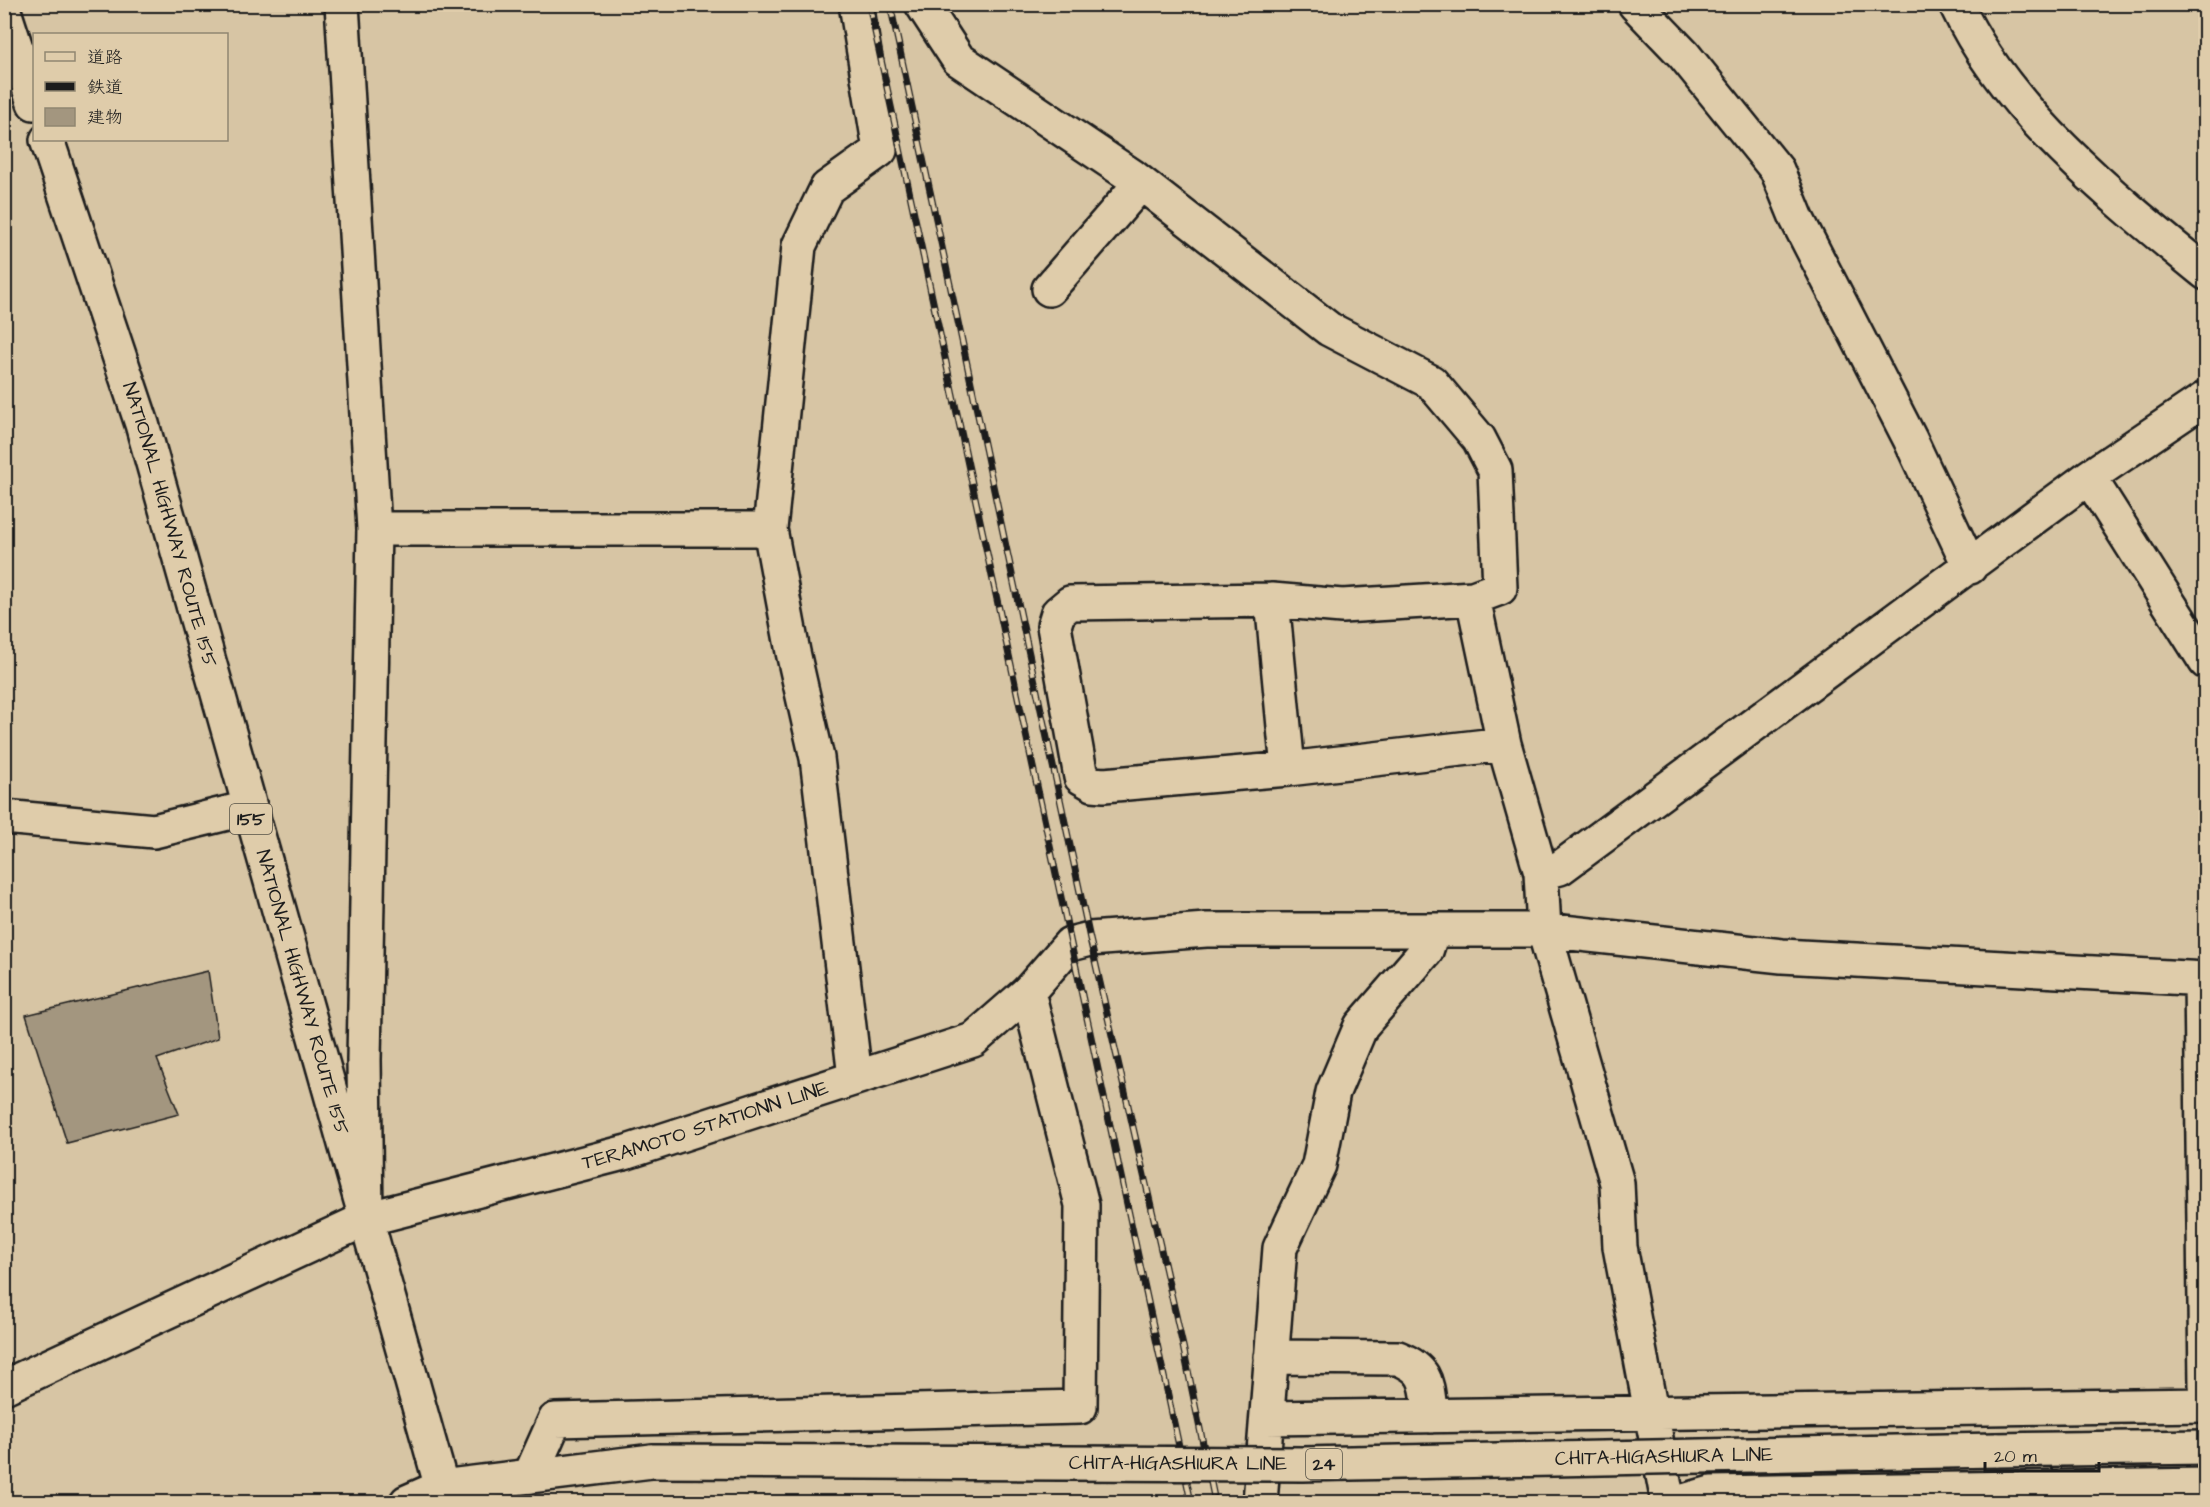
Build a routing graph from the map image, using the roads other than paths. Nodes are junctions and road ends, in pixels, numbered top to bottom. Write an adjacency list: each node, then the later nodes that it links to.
1 (342, 4): 14 (main road)
2 (856, 4): 15 (main road)
3 (922, 4): 9 (main road)
4 (1635, 4): 16 (main road)
5 (1956, 4): 10 (main road)
6 (4, 10): 7 (main road)
7 (33, 100)
8 (47, 141): 22 (main road, NATIONAL HIGHWAY ROUTE 155 / 155)
9 (1141, 183): 11 (main road); 17 (main road)
10 (2205, 273)
11 (1049, 289)
12 (2205, 398): 13 (main road)
13 (2089, 477): 16 (main road); 19 (main road)
14 (374, 529): 15 (main road); 30 (main road)
15 (770, 529): 29 (main road)
16 (1970, 567): 24 (main road)
17 (1473, 598): 18 (main road); 20 (main road)
18 (1272, 600): 21 (main road); 21 (main road)
19 (2205, 662)
20 (1504, 744): 21 (main road); 24 (main road)
21 (1288, 769)
22 (248, 808): 23 (main road); 30 (main road, NATIONAL HIGHWAY ROUTE 155 / 155)
23 (4, 817)
24 (1541, 873): 26 (main road)
25 (1433, 930): 26 (main road, TERAMOTO STATIONN LINE); 28 (main road, TERAMOTO STATIONN LINE); 31 (main road)
26 (1544, 930): 27 (main road, TERAMOTO STATIONN LINE); 35 (main road)
27 (2203, 979): 32 (main road)
28 (1028, 992): 29 (main road, TERAMOTO STATIONN LINE); 39 (main road)
29 (855, 1077): 30 (main road, TERAMOTO STATIONN LINE)
30 (366, 1219): 33 (main road, TERAMOTO STATIONN LINE); 41 (main road, NATIONAL HIGHWAY ROUTE 155 / 155)
31 (1271, 1357): 36 (main road); 37 (main road)
32 (2205, 1385)
33 (4, 1387)
34 (2205, 1405): 35 (main road)
35 (1651, 1412): 36 (main road); 44 (main road)
36 (1431, 1416): 37 (main road)
37 (1267, 1418): 43 (main road)
38 (2205, 1448): 39 (main road, CHITA-HIGASHIURA LINE / 24, bridge)
39 (530, 1476): 41 (main road, CHITA-HIGASHIURA LINE / 24)
40 (2205, 1485): 45 (main road)
41 (444, 1495): 42 (main road, CHITA-HIGASHIURA LINE)
42 (408, 1503)
43 (1260, 1503)
44 (1668, 1503)
45 (1680, 1503)

